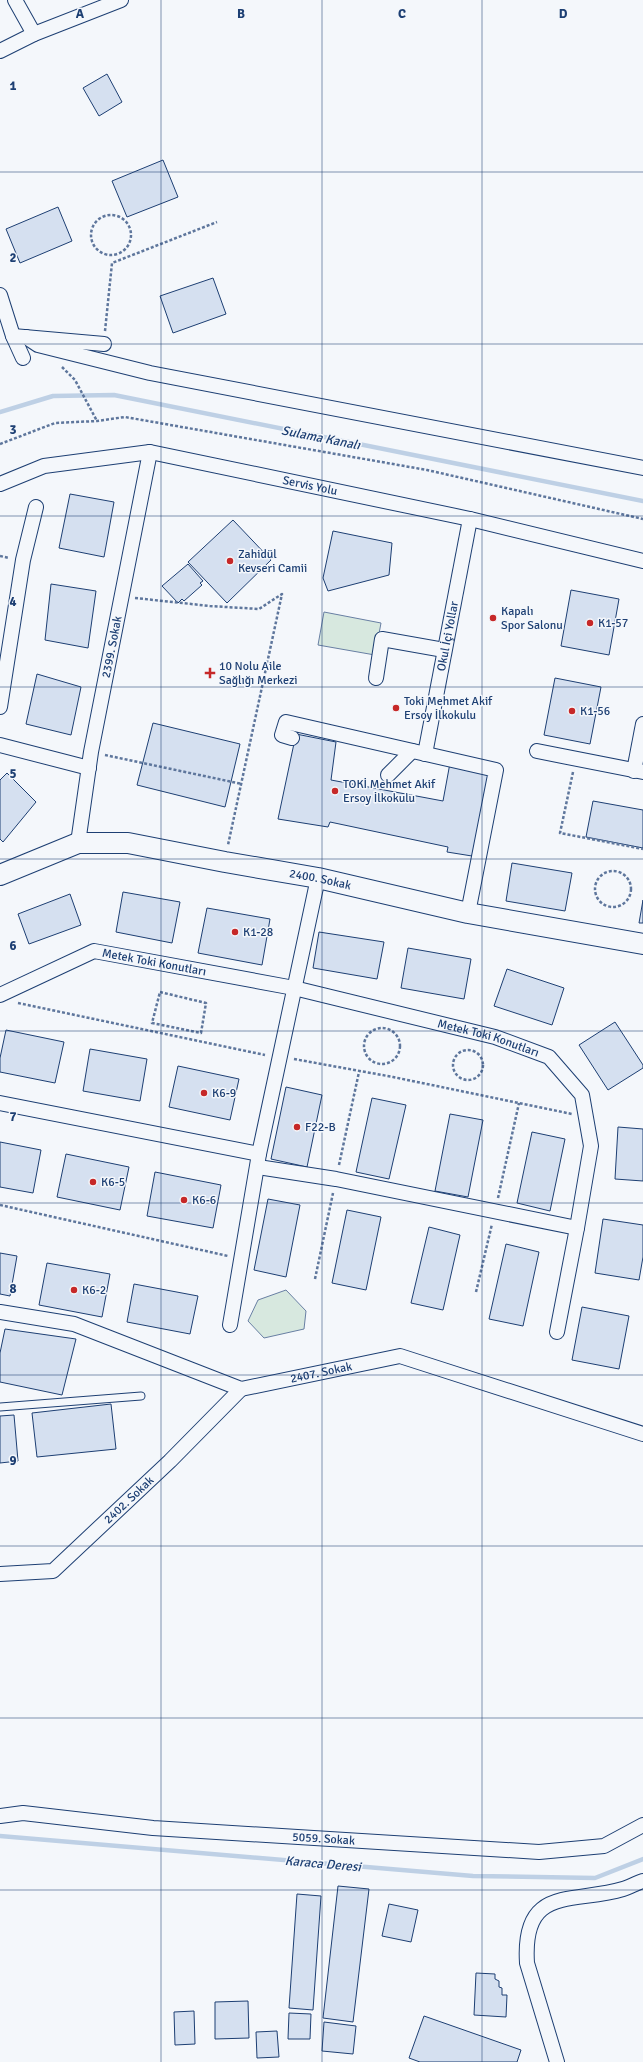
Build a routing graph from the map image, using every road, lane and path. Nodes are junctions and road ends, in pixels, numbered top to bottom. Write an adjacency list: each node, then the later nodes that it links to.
1 (15, 0): 3 (street)
2 (121, 0): 3 (street)
3 (34, 34): 4 (street)
4 (0, 51)
5 (217, 222): 9 (path)
6 (91, 238): 6 (path)
7 (0, 295): 8 (street)
8 (20, 337): 9 (street); 10 (street); 15 (street)
9 (104, 344)
10 (23, 358)
11 (76, 380): 12 (path)
12 (97, 421): 13 (path); 18 (path)
13 (0, 444)
14 (150, 452): 16 (street, Servis Yolu); 19 (street, Servis Yolu); 21 (street, 2399. Sokak)
15 (643, 468)
16 (0, 484)
17 (36, 507): 24 (street)
18 (643, 518)
19 (470, 519): 20 (street, Servis Yolu); 22 (street, Okul İçi Yollar)
20 (643, 561)
21 (120, 596): 29 (street, 2399. Sokak); 35 (path)
22 (444, 650): 23 (street); 30 (street, Okul İçi Yollar)
23 (376, 678)
24 (0, 707)
25 (643, 724): 33 (street)
26 (292, 738): 30 (street)
27 (0, 745): 32 (street)
28 (537, 751): 31 (street)
29 (91, 752): 32 (street, 2399. Sokak); 35 (path)
30 (418, 752): 34 (street); 42 (street)
31 (575, 759): 33 (street); 37 (path)
32 (89, 768): 36 (street, 2399. Sokak)
33 (639, 771)
34 (388, 775)
35 (242, 784): 38 (path)
36 (78, 843): 38 (main road, 2400. Sokak); 39 (main road, 2400. Sokak)
37 (643, 849)
38 (225, 862): 41 (main road, 2400. Sokak)
39 (0, 875)
40 (600, 876): 40 (path)
41 (318, 878): 42 (main road, 2400. Sokak); 44 (street)
42 (468, 913): 43 (main road, 2400. Sokak)
43 (643, 944)
44 (294, 988): 45 (street, Metek Toki Konutları); 50 (street); 52 (street, Metek Toki Konutları)
45 (0, 995)
46 (184, 1030): 46 (path)
47 (369, 1033): 47 (path)
48 (455, 1056): 48 (path)
49 (0, 1103): 50 (street)
50 (258, 1160): 52 (street); 55 (street)
51 (0, 1205): 53 (path)
52 (578, 1228): 56 (street, Metek Toki Konutları)
53 (232, 1257)
54 (0, 1312): 57 (street)
55 (230, 1325)
56 (557, 1332)
57 (241, 1389): 60 (street, 2407. Sokak); 61 (street, 2402. Sokak)
58 (141, 1396): 59 (lane)
59 (0, 1407)
60 (643, 1434)
61 (0, 1574)
62 (0, 1816): 63 (street, 5059. Sokak)
63 (643, 1825)
64 (643, 1881): 65 (street)
65 (557, 2062)

